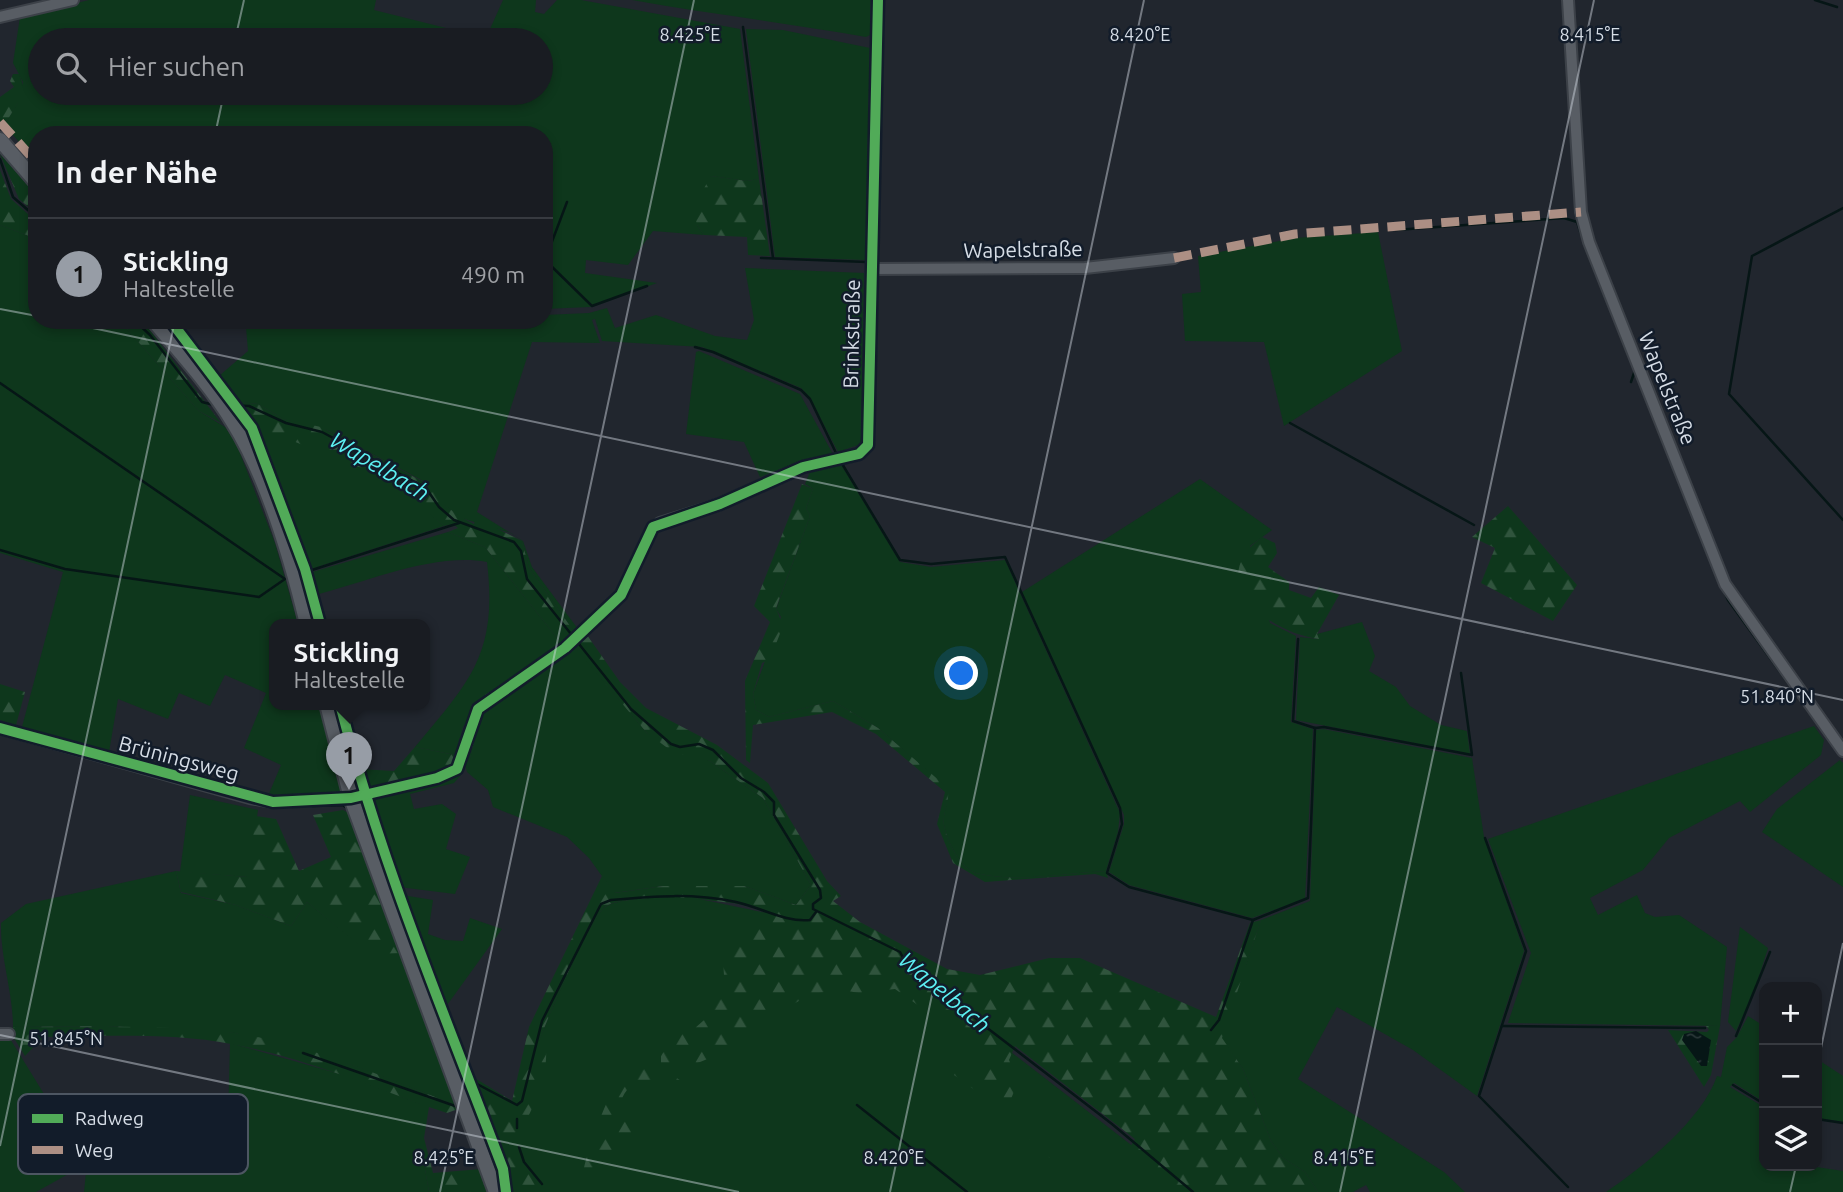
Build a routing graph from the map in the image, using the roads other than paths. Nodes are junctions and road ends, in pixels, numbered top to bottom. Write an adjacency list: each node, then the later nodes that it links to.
1 (73, 0): 4 (street)
2 (878, 0): 8 (street, Brinkstraße)
3 (1568, 0): 14 (street, Wapelstraße)
4 (0, 17)
5 (0, 140): 6 (main road)
6 (28, 173)
7 (1174, 258): 8 (street, Wapelstraße)
8 (872, 269): 10 (street, Brinkstraße)
9 (160, 329): 11 (main road)
10 (660, 523)
11 (306, 619)
12 (329, 710): 15 (main road)
13 (0, 728): 15 (street, Brüningsweg)
14 (1843, 751)
15 (351, 798): 16 (main road)
16 (496, 1192)

